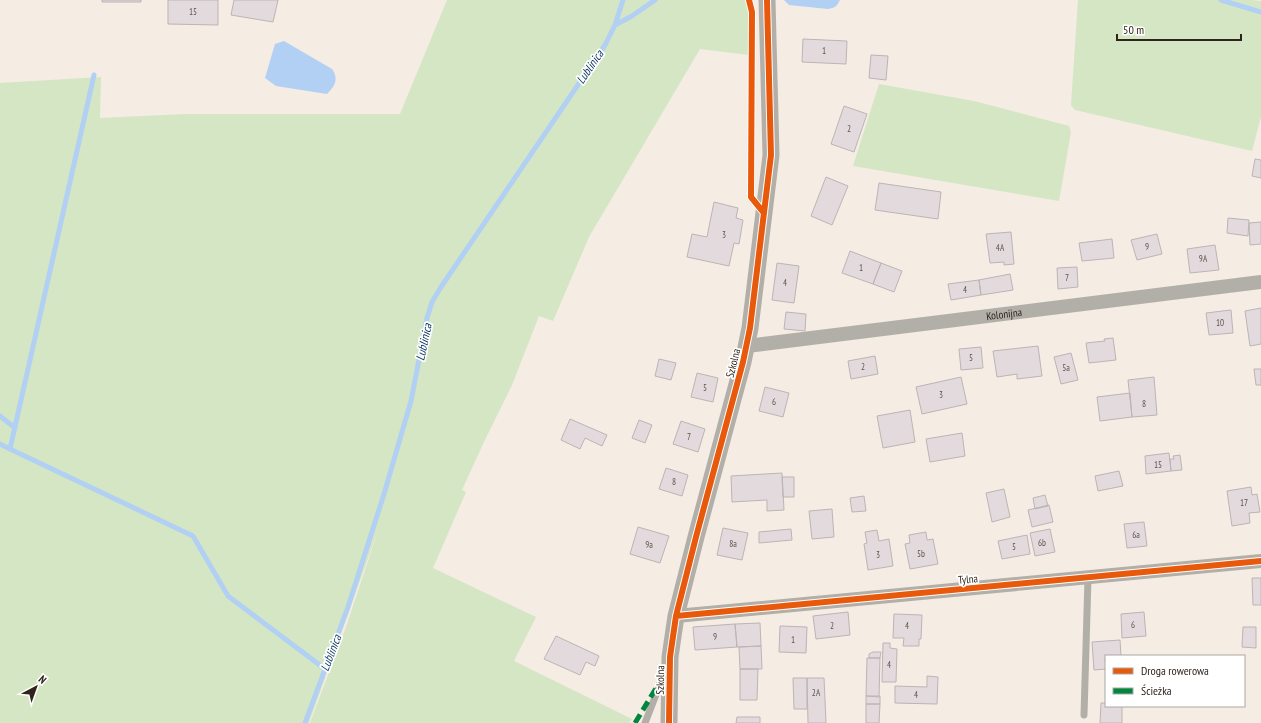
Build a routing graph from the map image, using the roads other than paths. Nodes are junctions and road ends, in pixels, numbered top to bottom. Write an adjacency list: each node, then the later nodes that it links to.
1 (767, 0): 3 (street, Szkolna)
2 (1261, 282): 3 (street, Kolonijna)
3 (747, 346): 6 (street, Szkolna)
4 (1261, 561): 5 (street, Tylna)
5 (1088, 578): 6 (street, Tylna); 8 (lane)
6 (676, 616): 7 (street, Szkolna)
7 (670, 657): 9 (lane); 10 (street, Szkolna)
8 (1084, 715)
9 (645, 723)
10 (669, 723)

